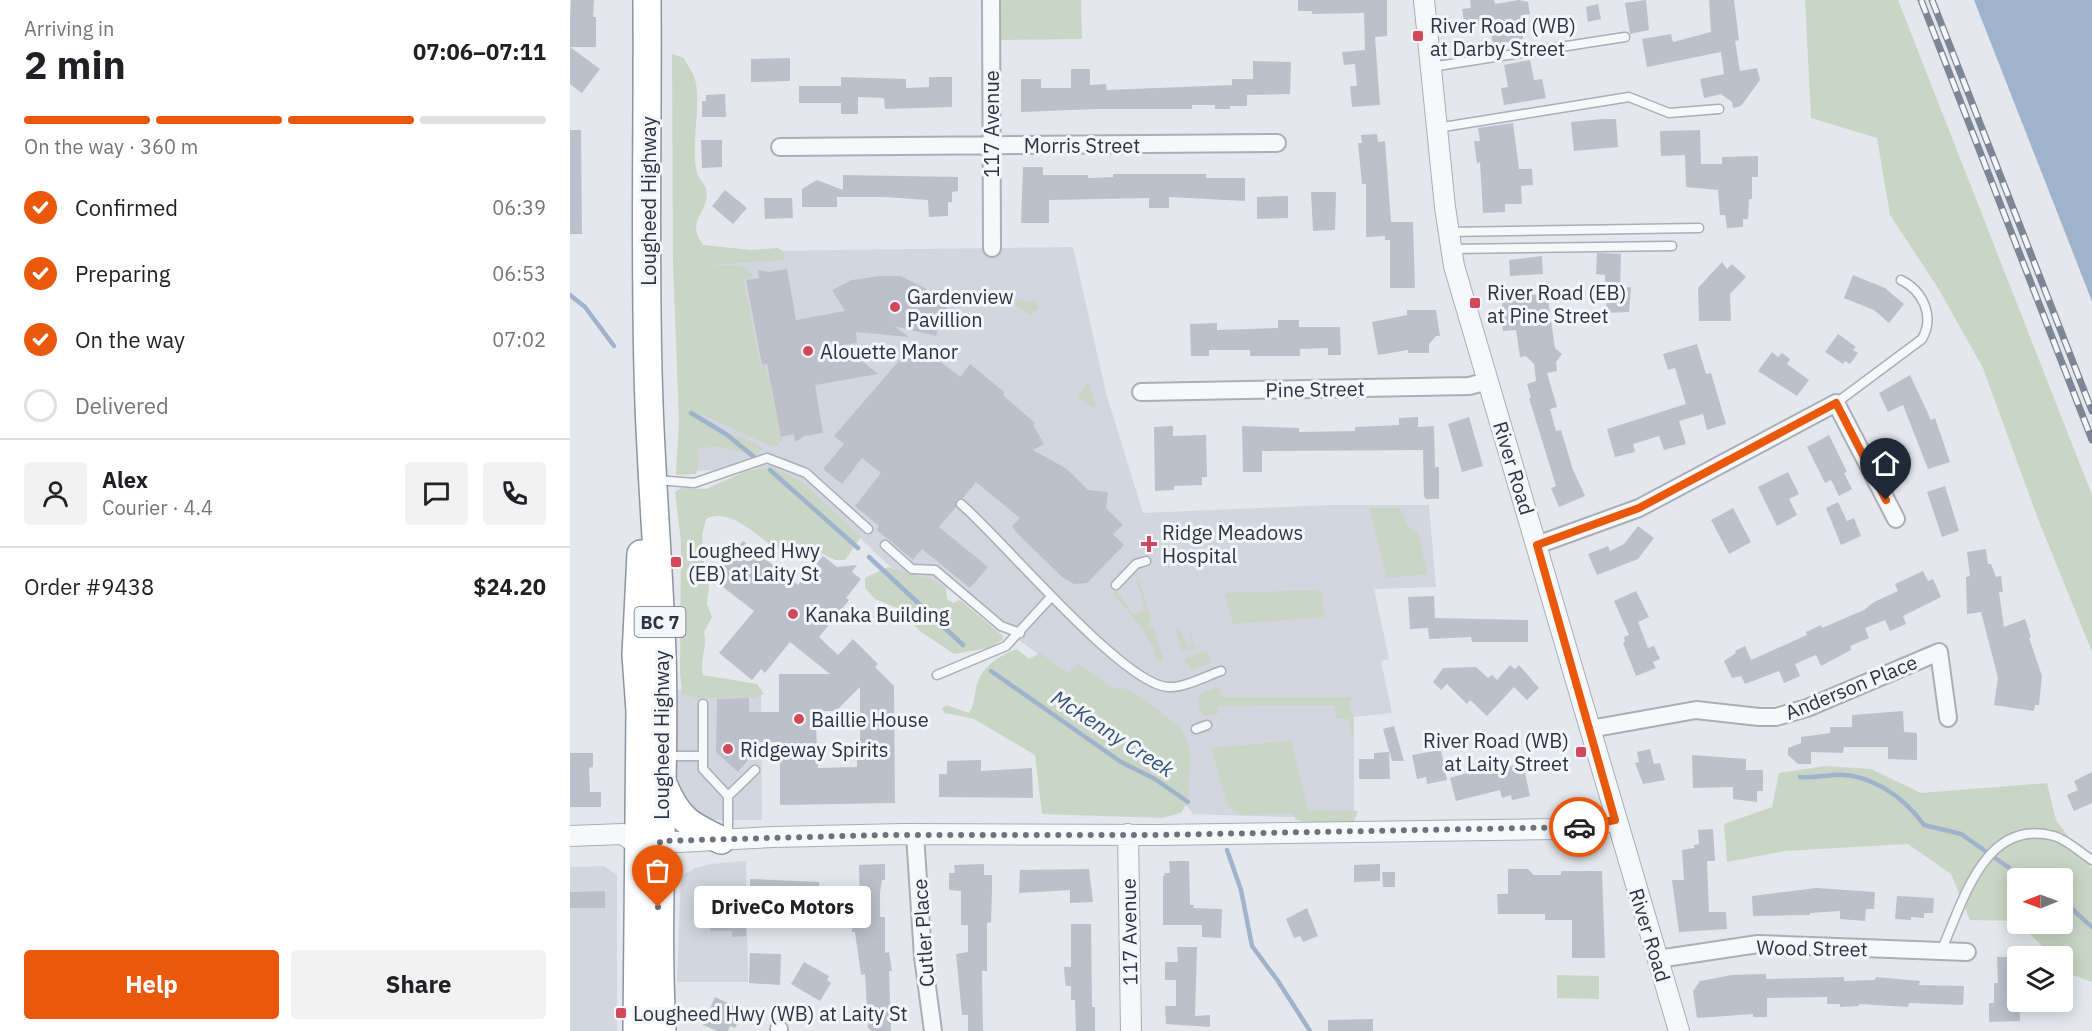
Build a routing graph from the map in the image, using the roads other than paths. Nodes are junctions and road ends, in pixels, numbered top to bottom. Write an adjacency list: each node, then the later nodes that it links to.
1 (647, 0): 18 (highway, Lougheed Highway / BC 7)
2 (991, 0): 9 (street, 117 Avenue)
3 (1424, 0): 5 (street, River Road)
4 (1625, 37): 5 (lane)
5 (1431, 67): 7 (street, River Road)
6 (1719, 109): 7 (lane)
7 (1437, 129): 12 (street, River Road)
8 (1277, 143): 9 (street, Morris Street)
9 (991, 146): 10 (street, Morris Street); 14 (street, 117 Avenue)
10 (780, 147)
11 (1699, 228): 12 (lane)
12 (1449, 241): 13 (lane); 16 (street, River Road)
13 (1672, 246)
14 (992, 248)
15 (1901, 280): 19 (lane)
16 (1488, 381): 17 (street, Pine Street); 25 (street, River Road)
17 (1141, 392)
18 (649, 403): 20 (highway, Lougheed Highway / BC 7); 46 (highway, Lougheed Highway / BC 7)
19 (1836, 403): 22 (street); 25 (street)
20 (653, 479): 23 (lane); 38 (highway, Lougheed Highway / BC 7)
21 (960, 504): 28 (lane)
22 (1896, 519)
23 (868, 529)
24 (885, 544): 29 (lane)
25 (1537, 545): 36 (street, River Road)
26 (1146, 561): 27 (lane)
27 (1116, 585)
28 (1051, 597): 29 (lane); 30 (lane)
29 (1020, 633): 31 (lane)
30 (1221, 671)
31 (937, 675)
32 (703, 704): 37 (lane)
33 (1948, 718): 36 (street, Anderson Place)
34 (1207, 725): 35 (lane)
35 (1196, 729)
36 (1590, 729): 41 (street, River Road)
37 (703, 756): 38 (lane); 40 (lane)
38 (662, 769): 45 (highway); 46 (highway, Lougheed Highway / BC 7)
39 (755, 770): 40 (lane)
40 (728, 796): 45 (lane)
41 (1615, 820): 43 (street); 51 (street, River Road)
42 (915, 834): 43 (street); 45 (street); 54 (street, Cutler Place)
43 (1128, 834): 55 (street, 117 Avenue)
44 (570, 836): 46 (street)
45 (725, 840): 46 (street)
46 (643, 841): 47 (street); 52 (highway, Lougheed Highway / BC 7); 53 (highway, Lougheed Highway / BC 7)
47 (570, 848)
48 (2092, 861): 49 (lane)
49 (1941, 951): 50 (street, Wood Street); 51 (street, Wood Street)
50 (1966, 952)
51 (1658, 959): 56 (street, River Road)
52 (636, 1031)
53 (662, 1031)
54 (933, 1031)
55 (1131, 1031)
56 (1679, 1031)

